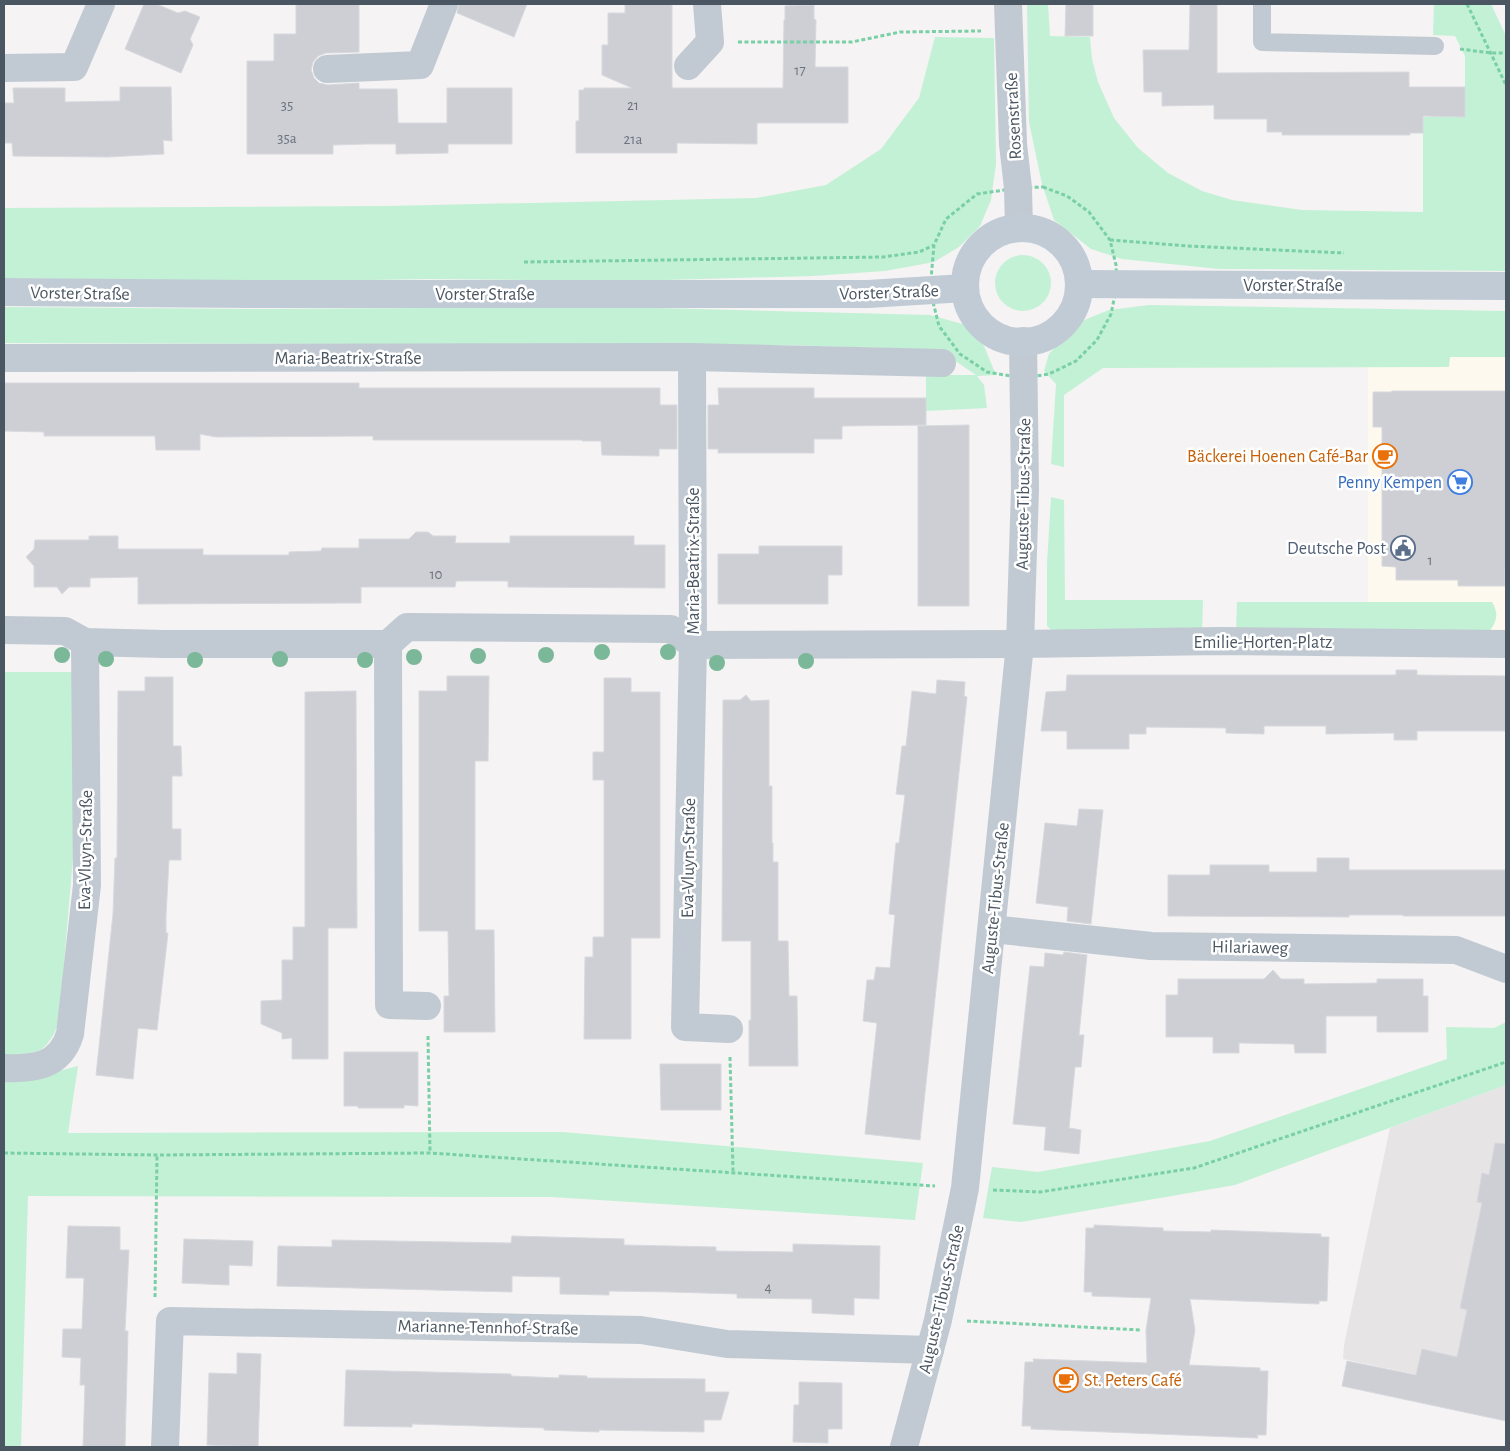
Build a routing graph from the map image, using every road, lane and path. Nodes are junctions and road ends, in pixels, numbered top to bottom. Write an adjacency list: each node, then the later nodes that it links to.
1 (101, 4): 13 (street)
2 (444, 4): 14 (street)
3 (707, 4): 8 (street)
4 (1008, 4): 7 (street, Rosenstraße)
5 (1262, 4): 9 (lane)
6 (1467, 4): 11 (path)
7 (1009, 31): 8 (path); 16 (street, Rosenstraße)
8 (710, 42): 12 (street)
9 (1435, 46): 11 (path)
10 (1506, 52): 11 (path)
11 (1491, 53): 15 (path)
12 (688, 66)
13 (4, 68)
14 (327, 69)
15 (1506, 85)
16 (1019, 228): 21 (main road); 23 (main road)
17 (1110, 240): 19 (path)
18 (934, 244): 20 (path)
19 (1347, 253)
20 (521, 262)
21 (1079, 284): 22 (main road, Vorster Straße); 25 (main road)
22 (1506, 286)
23 (965, 288): 24 (main road, Vorster Straße); 25 (main road)
24 (4, 292)
25 (1023, 342): 33 (street, Auguste-Tibus-Straße)
26 (4, 358): 27 (street, Maria-Beatrix-Straße)
27 (692, 358): 28 (street, Maria-Beatrix-Straße); 32 (street, Maria-Beatrix-Straße)
28 (942, 363)
29 (4, 630): 30 (street)
30 (85, 642): 31 (street); 40 (street, Eva-Vluyn-Straße)
31 (388, 644): 32 (street); 37 (street)
32 (693, 644): 33 (street); 38 (street, Eva-Vluyn-Straße)
33 (1020, 644): 34 (street, Emilie-Horten-Platz); 35 (street, Auguste-Tibus-Straße)
34 (1506, 644)
35 (992, 929): 36 (street, Hilariaweg); 45 (street, Auguste-Tibus-Straße)
36 (1506, 969)
37 (427, 1006): 42 (path)
38 (729, 1030): 44 (path)
39 (1506, 1062): 45 (path)
40 (4, 1068)
41 (4, 1153): 43 (path)
42 (430, 1153): 43 (path); 44 (path)
43 (157, 1155): 47 (path)
44 (733, 1172): 45 (path)
45 (965, 1188): 46 (street, Auguste-Tibus-Straße)
46 (938, 1320): 48 (path); 49 (street, Auguste-Tibus-Straße)
47 (170, 1321): 49 (street, Marianne-Tennhof-Straße); 50 (street)
48 (1142, 1330)
49 (930, 1350): 51 (street, Auguste-Tibus-Straße)
50 (165, 1447)
51 (904, 1447)

